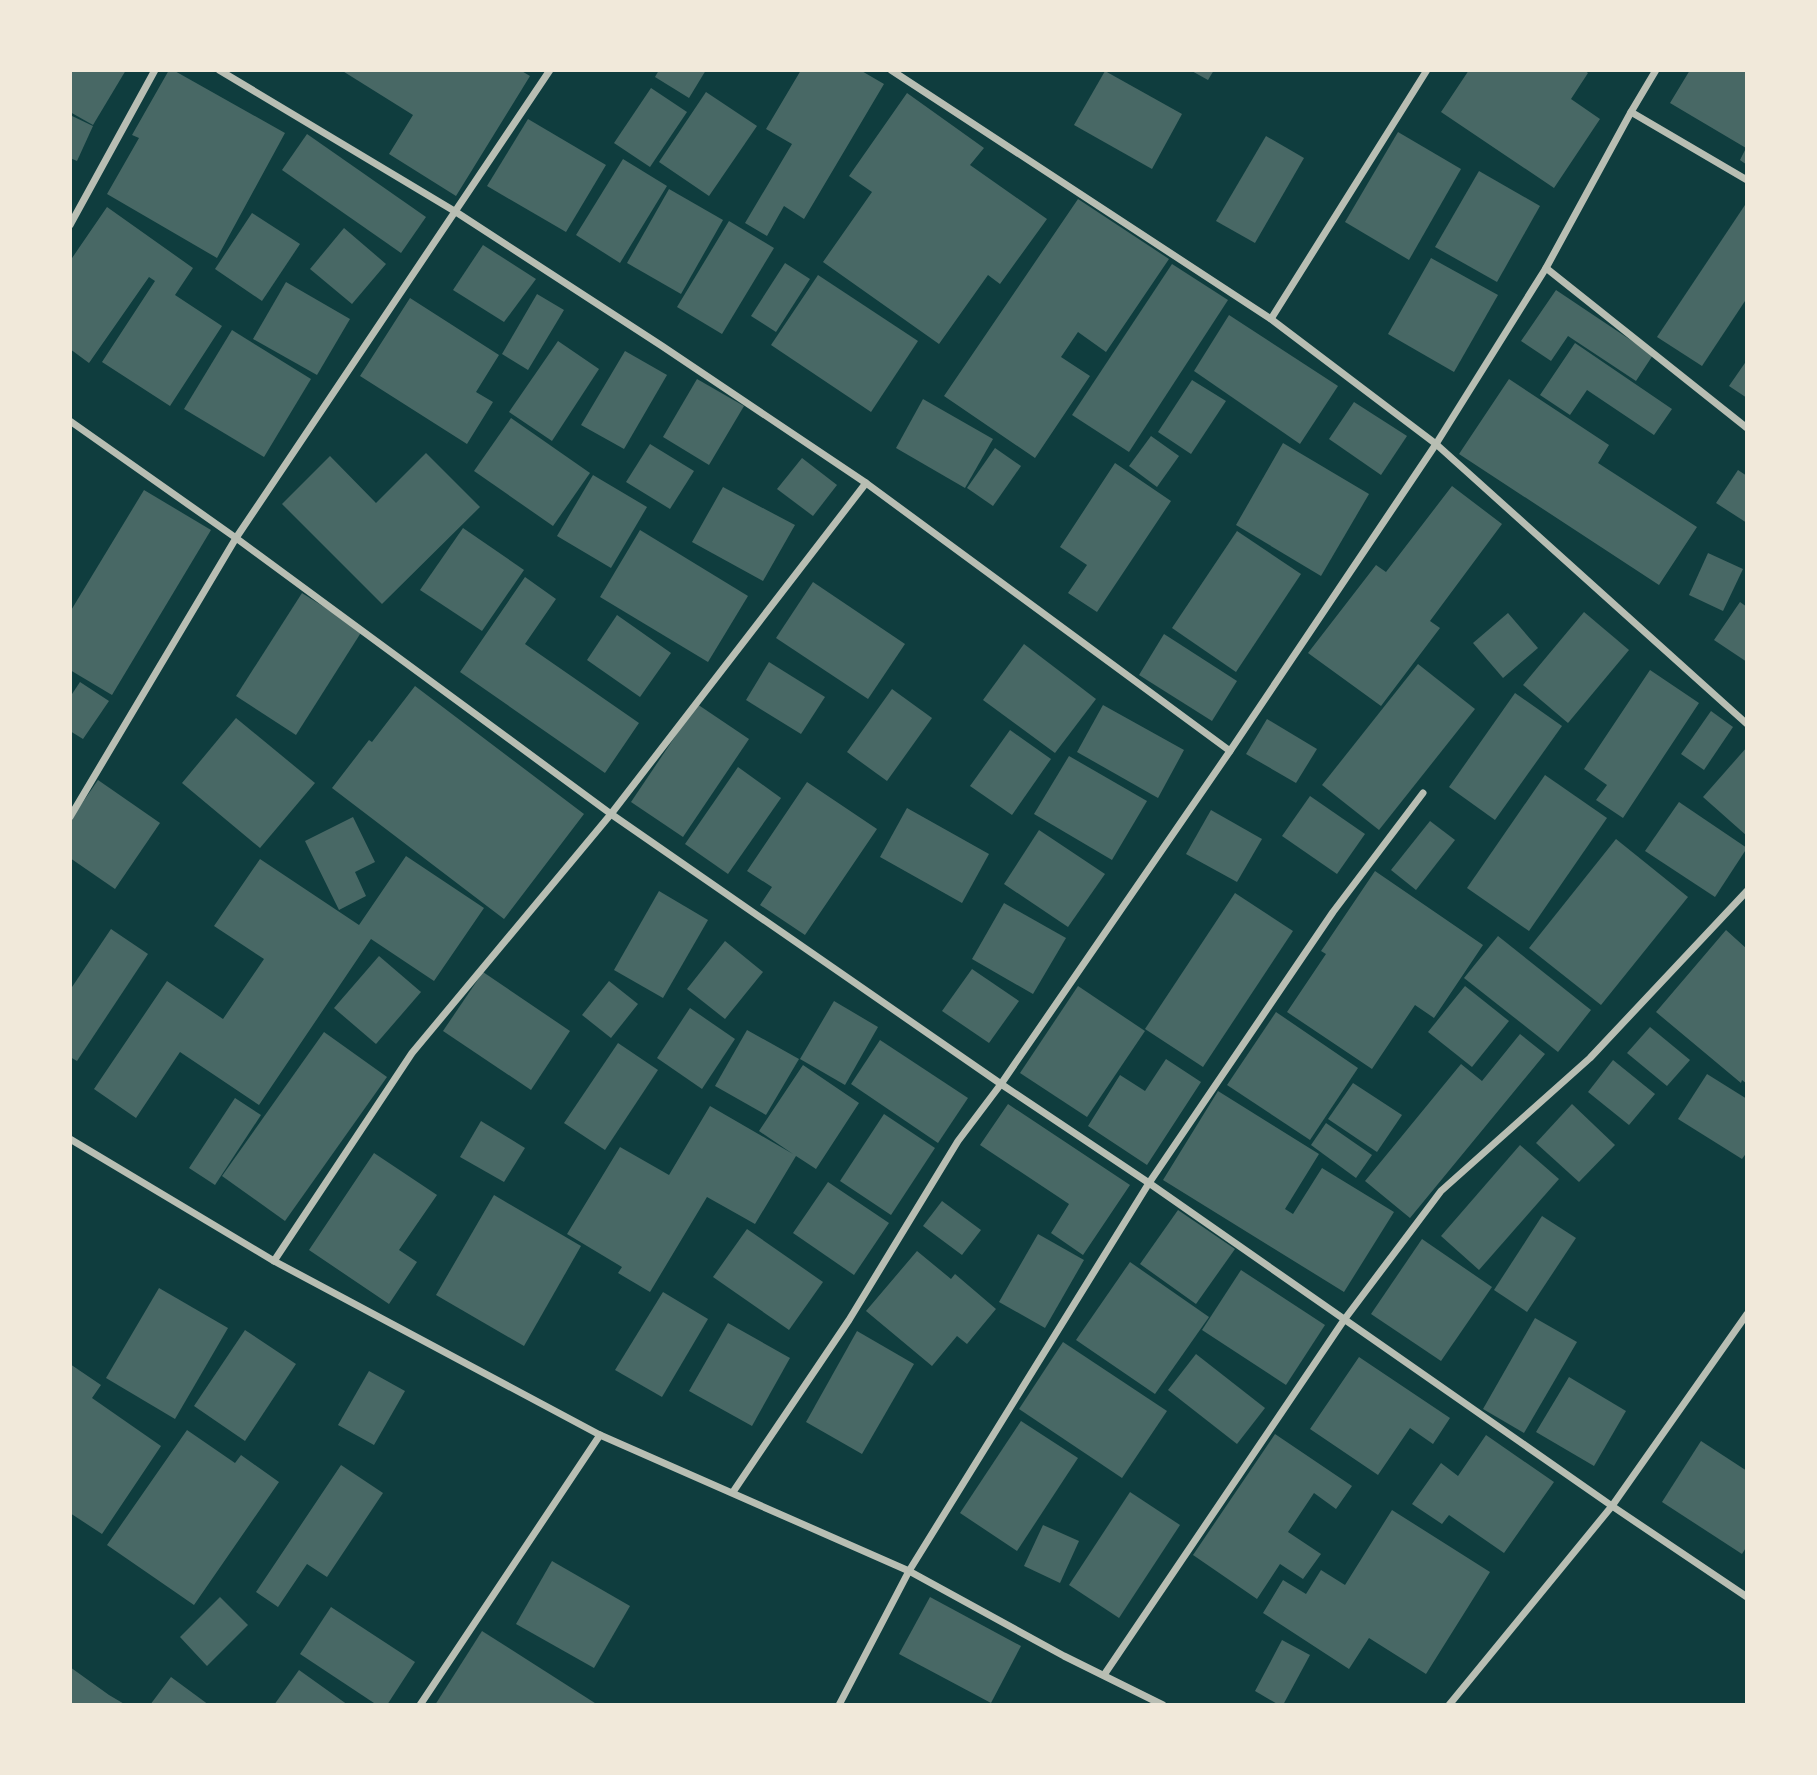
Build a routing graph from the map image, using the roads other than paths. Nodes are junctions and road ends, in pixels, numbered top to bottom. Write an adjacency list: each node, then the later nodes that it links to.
1 (155, 70): 10 (street)
2 (219, 70): 9 (street)
3 (550, 70): 9 (street)
4 (891, 70): 12 (street)
5 (1427, 70): 12 (street)
6 (1656, 70): 7 (street)
7 (1631, 112): 8 (street); 11 (street)
8 (1747, 180)
9 (456, 212): 16 (street); 17 (street)
10 (70, 225)
11 (1546, 268): 14 (street); 15 (street)
12 (1271, 319): 15 (street)
13 (70, 421): 17 (street)
14 (1747, 428)
15 (1436, 444): 18 (street); 19 (street)
16 (866, 483): 19 (street); 21 (street)
17 (236, 538): 21 (street); 22 (street)
18 (1747, 724)
19 (1230, 751): 24 (street)
20 (1423, 793): 26 (street)
21 (611, 814): 24 (street); 27 (street)
22 (70, 817)
23 (1747, 891): 29 (street)
24 (1001, 1084): 26 (street); 31 (street)
25 (70, 1139): 27 (street)
26 (1149, 1183): 29 (street); 33 (street)
27 (274, 1261): 30 (street)
28 (1747, 1314): 32 (street)
29 (1344, 1320): 32 (street); 35 (street)
30 (600, 1435): 31 (street); 36 (street)
31 (733, 1492): 33 (street)
32 (1612, 1506): 34 (street); 39 (street)
33 (909, 1571): 35 (street); 37 (street)
34 (1747, 1597)
35 (1104, 1675): 38 (street)
36 (420, 1705)
37 (839, 1705)
38 (1163, 1705)
39 (1449, 1705)

